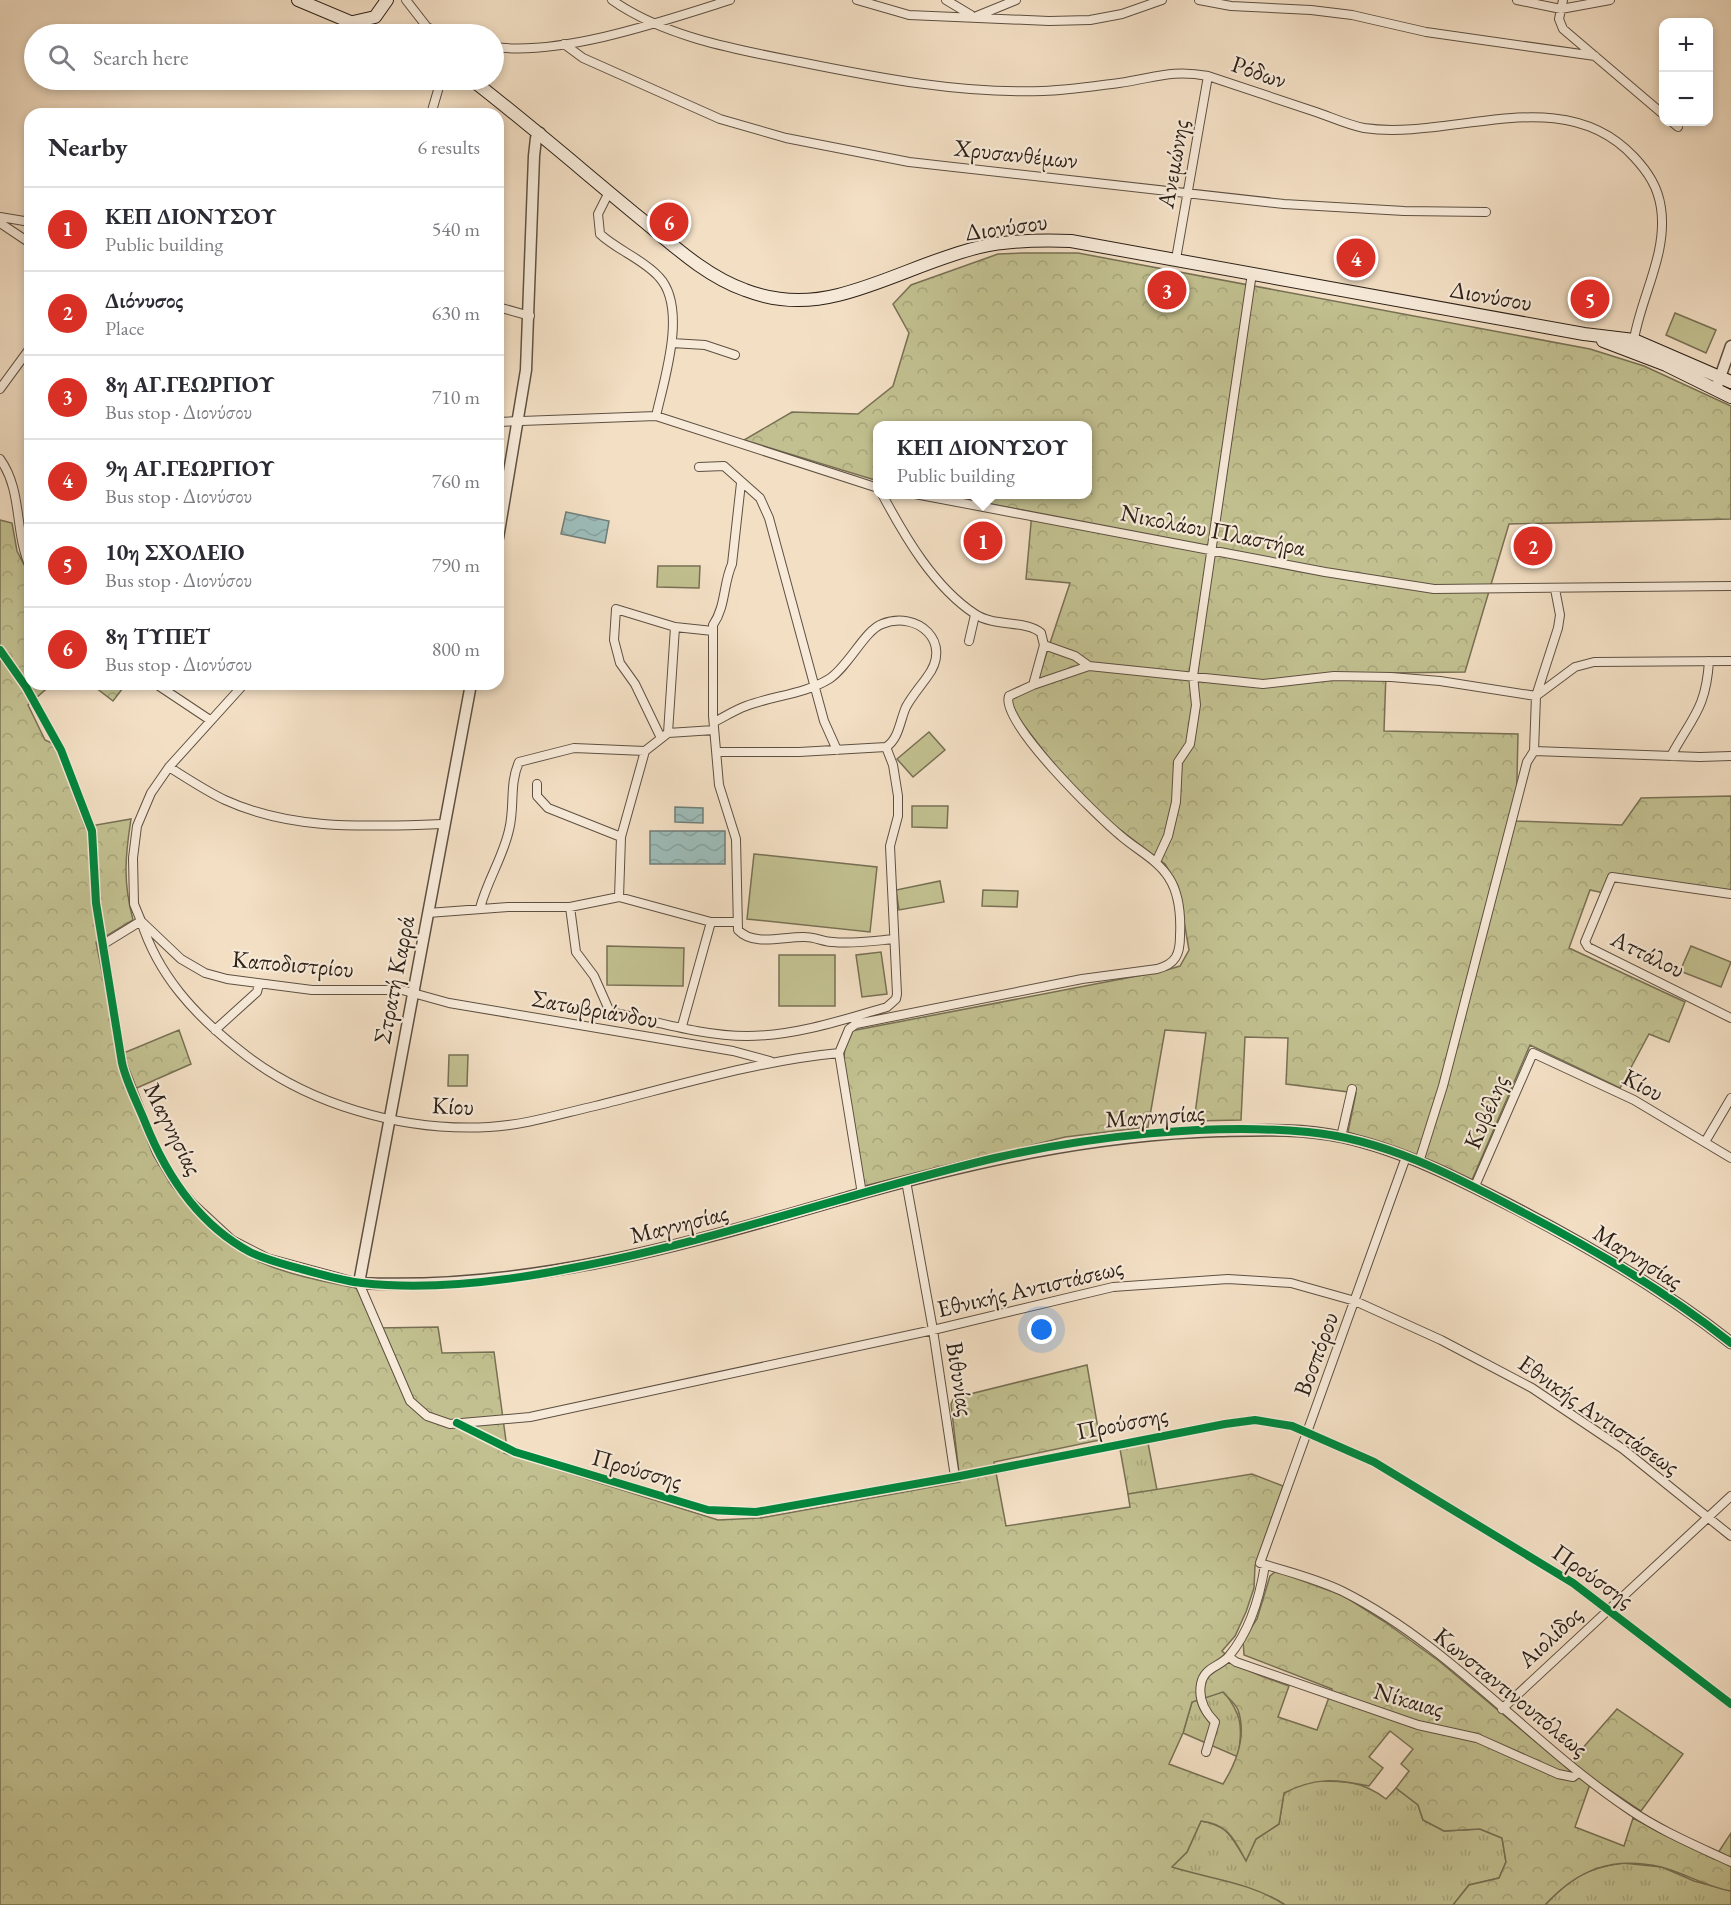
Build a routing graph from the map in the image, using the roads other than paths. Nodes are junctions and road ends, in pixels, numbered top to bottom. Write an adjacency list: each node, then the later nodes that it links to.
1 (298, 0): 16 (main road)
2 (387, 0): 16 (main road)
3 (406, 0): 18 (street)
4 (612, 0): 19 (street, Ρόδων)
5 (730, 0): 19 (street)
6 (857, 0): 13 (street)
7 (946, 0): 15 (street)
8 (1016, 0): 15 (street)
9 (1162, 0): 15 (street)
10 (1199, 0): 22 (street)
11 (1517, 0): 14 (street)
12 (1610, 0): 14 (street)
13 (883, 4): 15 (street)
14 (1562, 4): 22 (street)
15 (974, 17)
16 (351, 22): 17 (main road)
17 (356, 24)
18 (421, 24)
19 (658, 24): 20 (street); 23 (street, Ρόδων)
20 (564, 44): 21 (street); 30 (street, Χρυσανθέμων)
21 (504, 48)
22 (1595, 56): 27 (street)
23 (1208, 75): 30 (street, Ανεμώνης); 41 (street, Ρόδων)
24 (438, 90): 26 (street)
25 (485, 90): 28 (main road, Διονύσου)
26 (433, 108)
27 (1659, 111)
28 (540, 132): 29 (main road, Διονύσου); 39 (street)
29 (609, 192): 36 (main road, Διονύσου); 40 (street)
30 (1187, 193): 31 (street, Χρυσανθέμων); 36 (street, Ανεμώνης)
31 (1486, 212)
32 (0, 217): 33 (street)
33 (24, 221)
34 (0, 223): 35 (street)
35 (24, 239)
36 (1176, 259): 37 (main road, Διονύσου)
37 (1252, 273): 41 (main road, Διονύσου); 57 (street)
38 (504, 309): 39 (street)
39 (530, 316): 48 (street)
40 (672, 343): 43 (street); 47 (street)
41 (1633, 346): 45 (main road, Διονύσου)
42 (1731, 346): 45 (street)
43 (735, 355)
44 (24, 356): 46 (street)
45 (1726, 388)
46 (0, 389)
47 (656, 416): 48 (street); 53 (street)
48 (520, 420): 49 (street); 56 (street)
49 (504, 421)
50 (0, 459): 58 (street)
51 (699, 467): 52 (street)
52 (741, 483): 63 (street); 72 (street)
53 (873, 486)
54 (885, 499): 61 (street)
55 (937, 499): 57 (street, Νικολάου Πλαστήρα)
56 (504, 505)
57 (1212, 549): 60 (street, Νικολάου Πλαστήρα); 70 (street)
58 (24, 550)
59 (1731, 586): 60 (street, Νικολάου Πλαστήρα)
60 (1555, 589): 78 (street)
61 (975, 615): 64 (street); 65 (street)
62 (675, 627): 63 (street); 81 (street); 81 (street)
63 (713, 631): 80 (street)
64 (969, 641)
65 (1044, 645): 69 (street); 73 (street)
66 (0, 650): 71 (street, Μαγνησίας)
67 (1709, 661): 68 (street); 78 (street); 87 (street)
68 (1731, 661)
69 (1089, 666): 70 (street); 73 (street)
70 (1193, 676): 78 (street); 93 (street)
71 (24, 684)
72 (816, 685): 80 (street); 82 (street); 83 (street)
73 (1034, 685): 93 (street)
74 (28, 690): 103 (street, Μαγνησίας)
75 (165, 690): 79 (street)
76 (238, 690): 79 (street)
77 (470, 690): 91 (street, Στρατή Καρρά)
78 (1536, 696): 86 (street)
79 (210, 720): 89 (street)
80 (714, 726): 81 (street); 85 (street)
81 (665, 735): 84 (street)
82 (886, 747): 83 (street); 102 (street)
83 (837, 750): 85 (street)
84 (645, 752): 92 (street); 97 (street)
85 (718, 752): 101 (street)
86 (1534, 752): 87 (street); 119 (street)
87 (1671, 756): 88 (street)
88 (1731, 756)
89 (170, 767): 91 (street); 99 (street)
90 (537, 784): 92 (street)
91 (444, 824): 98 (street, Στρατή Καρρά)
92 (621, 837): 95 (street)
93 (1156, 862): 109 (street)
94 (1731, 894): 106 (street, Αττάλου)
95 (619, 897): 96 (street); 100 (street)
96 (570, 907): 97 (street); 107 (street)
97 (480, 908): 98 (street)
98 (428, 913): 105 (street, Στρατή Καρρά)
99 (141, 921): 103 (street); 104 (street, Καποδιστρίου); 108 (street, Κίου)
100 (711, 922): 101 (street); 107 (street)
101 (736, 922): 102 (street)
102 (894, 939): 107 (street)
103 (102, 945): 123 (street, Μαγνησίας)
104 (259, 984): 105 (street, Καποδιστρίου); 108 (street)
105 (413, 993): 111 (street, Σατωβριάνδου); 114 (street, Στρατή Καρρά)
106 (1731, 1018)
107 (682, 1026)
108 (215, 1030): 114 (street, Κίου)
109 (839, 1053): 111 (street, Κίου); 122 (street)
110 (1533, 1053): 116 (street, Κίου); 121 (street, Κυβέλης)
111 (770, 1061): 114 (street, Κίου)
112 (1352, 1089): 115 (street)
113 (1731, 1098): 116 (street)
114 (390, 1118): 123 (street, Στρατή Καρρά)
115 (1341, 1137): 117 (street, Μαγνησίας); 120 (street, Μαγνησίας)
116 (1705, 1142): 118 (street, Κίου)
117 (1406, 1157): 119 (street, Μαγνησίας); 124 (street, Βοσπόρου)
118 (1731, 1158)
119 (1419, 1162): 121 (street, Μαγνησίας)
120 (906, 1181): 122 (street, Μαγνησίας); 125 (street, Βιθυνίας)
121 (1475, 1186): 126 (street, Μαγνησίας)
122 (862, 1194): 123 (street, Μαγνησίας)
123 (359, 1283): 127 (street, Εθνικής Αντιστάσεως)
124 (1355, 1301): 125 (street, Εθνικής Αντιστάσεως); 128 (street, Βοσπόρου); 131 (street, Εθνικής Αντιστάσεως)
125 (933, 1330): 127 (street, Εθνικής Αντιστάσεως); 129 (street, Βιθυνίας)
126 (1731, 1343)
127 (457, 1423): 129 (street, Προύσσης)
128 (1309, 1432): 129 (street, Προύσσης); 133 (street, Βοσπόρου); 134 (street, Προύσσης)
129 (955, 1477)
130 (1731, 1496): 131 (street, Αιολίδος)
131 (1708, 1517): 132 (street, Εθνικής Αντιστάσεως); 134 (street, Αιολίδος)
132 (1731, 1536)
133 (1262, 1564): 135 (street, Βοσπόρου); 137 (street, Κωνσταντινουπόλεως)
134 (1609, 1609): 136 (street, Προύσσης); 137 (street, Αιολίδος)
135 (1229, 1657): 138 (street); 139 (street, Νίκαιας)
136 (1731, 1704)
137 (1502, 1709): 139 (street, Κωνσταντινουπόλεως)
138 (1206, 1752)
139 (1578, 1773): 140 (street, Κωνσταντινουπόλεως)
140 (1731, 1862)

